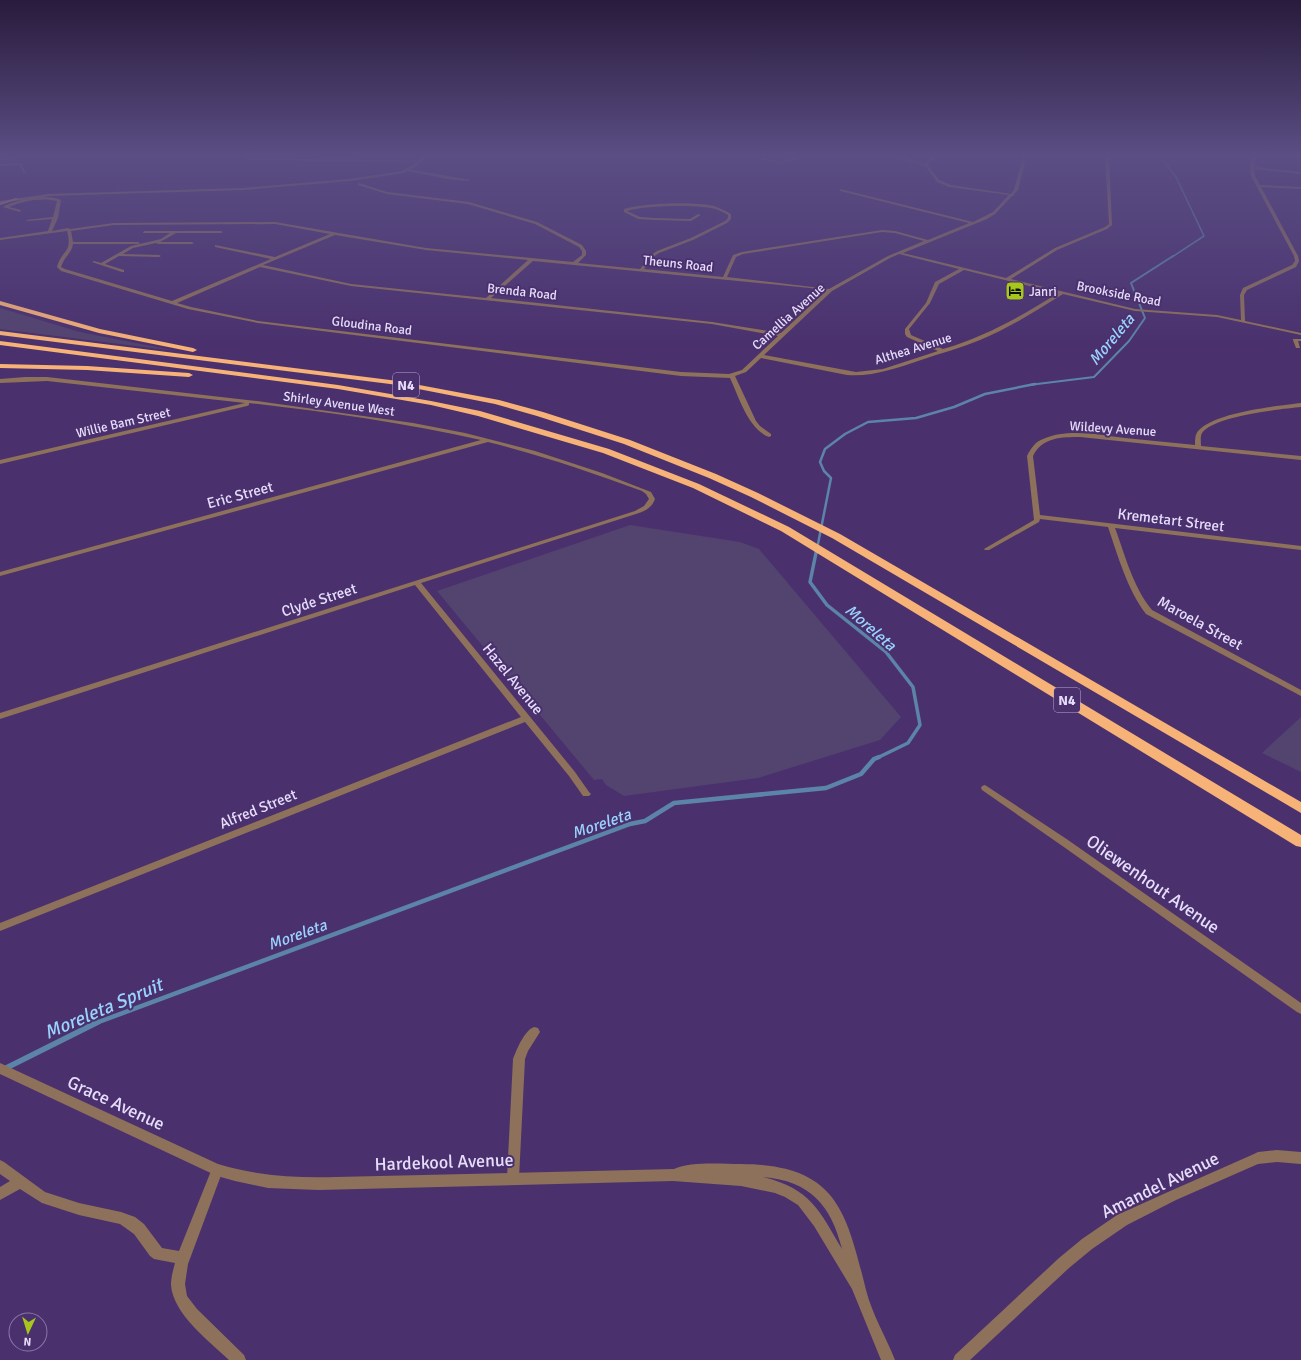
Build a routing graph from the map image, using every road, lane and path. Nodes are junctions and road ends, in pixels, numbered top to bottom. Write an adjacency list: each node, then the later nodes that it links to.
1 (49, 218): 12 (street)
2 (56, 218): 16 (street)
3 (522, 218): 35 (street)
4 (646, 218): 11 (street)
5 (693, 218): 11 (street)
6 (730, 218): 39 (street)
7 (955, 218): 13 (street)
8 (985, 218): 13 (street, Camellia Avenue)
9 (1111, 218): 41 (street)
10 (1276, 218): 47 (street)
11 (655, 219): 14 (street)
12 (28, 220)
13 (973, 223): 22 (street, Camellia Avenue)
14 (648, 225)
15 (68, 229): 16 (street, Theuns Road); 20 (street, Theuns Road); 24 (street)
16 (50, 232): 21 (street, Theuns Road)
17 (144, 232): 18 (street)
18 (175, 232): 19 (street); 23 (street)
19 (221, 232)
20 (336, 233): 31 (street); 32 (street, Theuns Road)
21 (0, 239)
22 (928, 241): 28 (street, Camellia Avenue); 40 (street)
23 (151, 242): 25 (street); 26 (street)
24 (73, 243): 25 (street); 46 (street, Gloudina Road)
25 (142, 243): 29 (street)
26 (192, 243)
27 (216, 246): 31 (street)
28 (899, 253): 37 (street, Brookside Road); 42 (street, Camellia Avenue)
29 (118, 255): 30 (street); 34 (street)
30 (159, 256)
31 (276, 259): 36 (street)
32 (531, 260): 35 (street, Theuns Road); 44 (street)
33 (94, 262): 34 (street)
34 (102, 264): 38 (street)
35 (574, 264): 39 (street, Theuns Road)
36 (260, 266): 44 (street, Brenda Road); 46 (street)
37 (962, 269): 41 (street, Brookside Road); 54 (street)
38 (122, 271)
39 (640, 271): 40 (street, Theuns Road)
40 (724, 279): 42 (street, Theuns Road)
41 (1007, 279): 43 (street, Brookside Road)
42 (830, 290): 50 (street, Camellia Avenue)
43 (1060, 293): 47 (street, Brookside Road); 54 (street, Althea Avenue)
44 (487, 299): 50 (street, Brenda Road)
45 (0, 303): 59 (highway)
46 (172, 303): 57 (street, Gloudina Road)
47 (1243, 321): 49 (street, Brookside Road)
48 (0, 332): 59 (highway, N4)
49 (1301, 334)
50 (782, 335): 55 (street, Camellia Avenue)
51 (1301, 340): 53 (street)
52 (0, 343): 60 (highway, N4)
53 (1298, 347)
54 (942, 351): 55 (street, Althea Avenue)
55 (760, 356): 57 (street, Camellia Avenue)
56 (0, 366): 60 (highway)
57 (732, 376): 63 (street)
58 (0, 381): 61 (street, Shirley Avenue West)
59 (398, 384): 78 (highway, N4)
60 (338, 387): 81 (highway, N4)
61 (252, 403): 64 (street, Shirley Avenue West); 67 (street, Willie Bam Street)
62 (1301, 405): 65 (street)
63 (769, 434)
64 (487, 440): 68 (street, Shirley Avenue West); 73 (street, Eric Street)
65 (1198, 447): 66 (street, Wildevy Avenue); 69 (street, Wildevy Avenue)
66 (1301, 458)
67 (0, 462)
68 (646, 508): 74 (street, Clyde Street)
69 (1037, 517): 70 (street, Kremetart Street); 72 (street)
70 (1111, 526): 71 (street, Kremetart Street); 75 (street, Maroela Street)
71 (1301, 548)
72 (987, 549)
73 (0, 574)
74 (417, 583): 76 (street, Clyde Street); 77 (street, Hazel Avenue)
75 (1301, 693)
76 (0, 716)
77 (526, 718): 80 (street, Hazel Avenue); 86 (street, Alfred Street)
78 (1189, 742): 82 (highway); 83 (highway, N4)
79 (984, 788): 87 (street, Oliewenhout Avenue)
80 (586, 794)
81 (1228, 798): 84 (highway, N4); 85 (highway)
82 (1301, 799)
83 (1301, 808)
84 (1301, 842)
85 (1301, 851)
86 (0, 927)
87 (1301, 1008)
88 (534, 1032): 94 (street)
89 (0, 1068): 92 (street, Grace Avenue)
90 (1301, 1158): 101 (street, Amandel Avenue)
91 (0, 1166): 95 (street)
92 (217, 1170): 94 (street, Hardekool Avenue); 97 (street)
93 (673, 1175): 94 (street, Hardekool Avenue); 98 (street, Hardekool Avenue); 98 (street, Hardekool Avenue)
94 (513, 1178)
95 (20, 1182): 96 (street); 97 (street)
96 (0, 1194)
97 (183, 1258): 99 (street)
98 (859, 1288): 100 (street)
99 (239, 1360)
100 (888, 1360)
101 (960, 1360)

